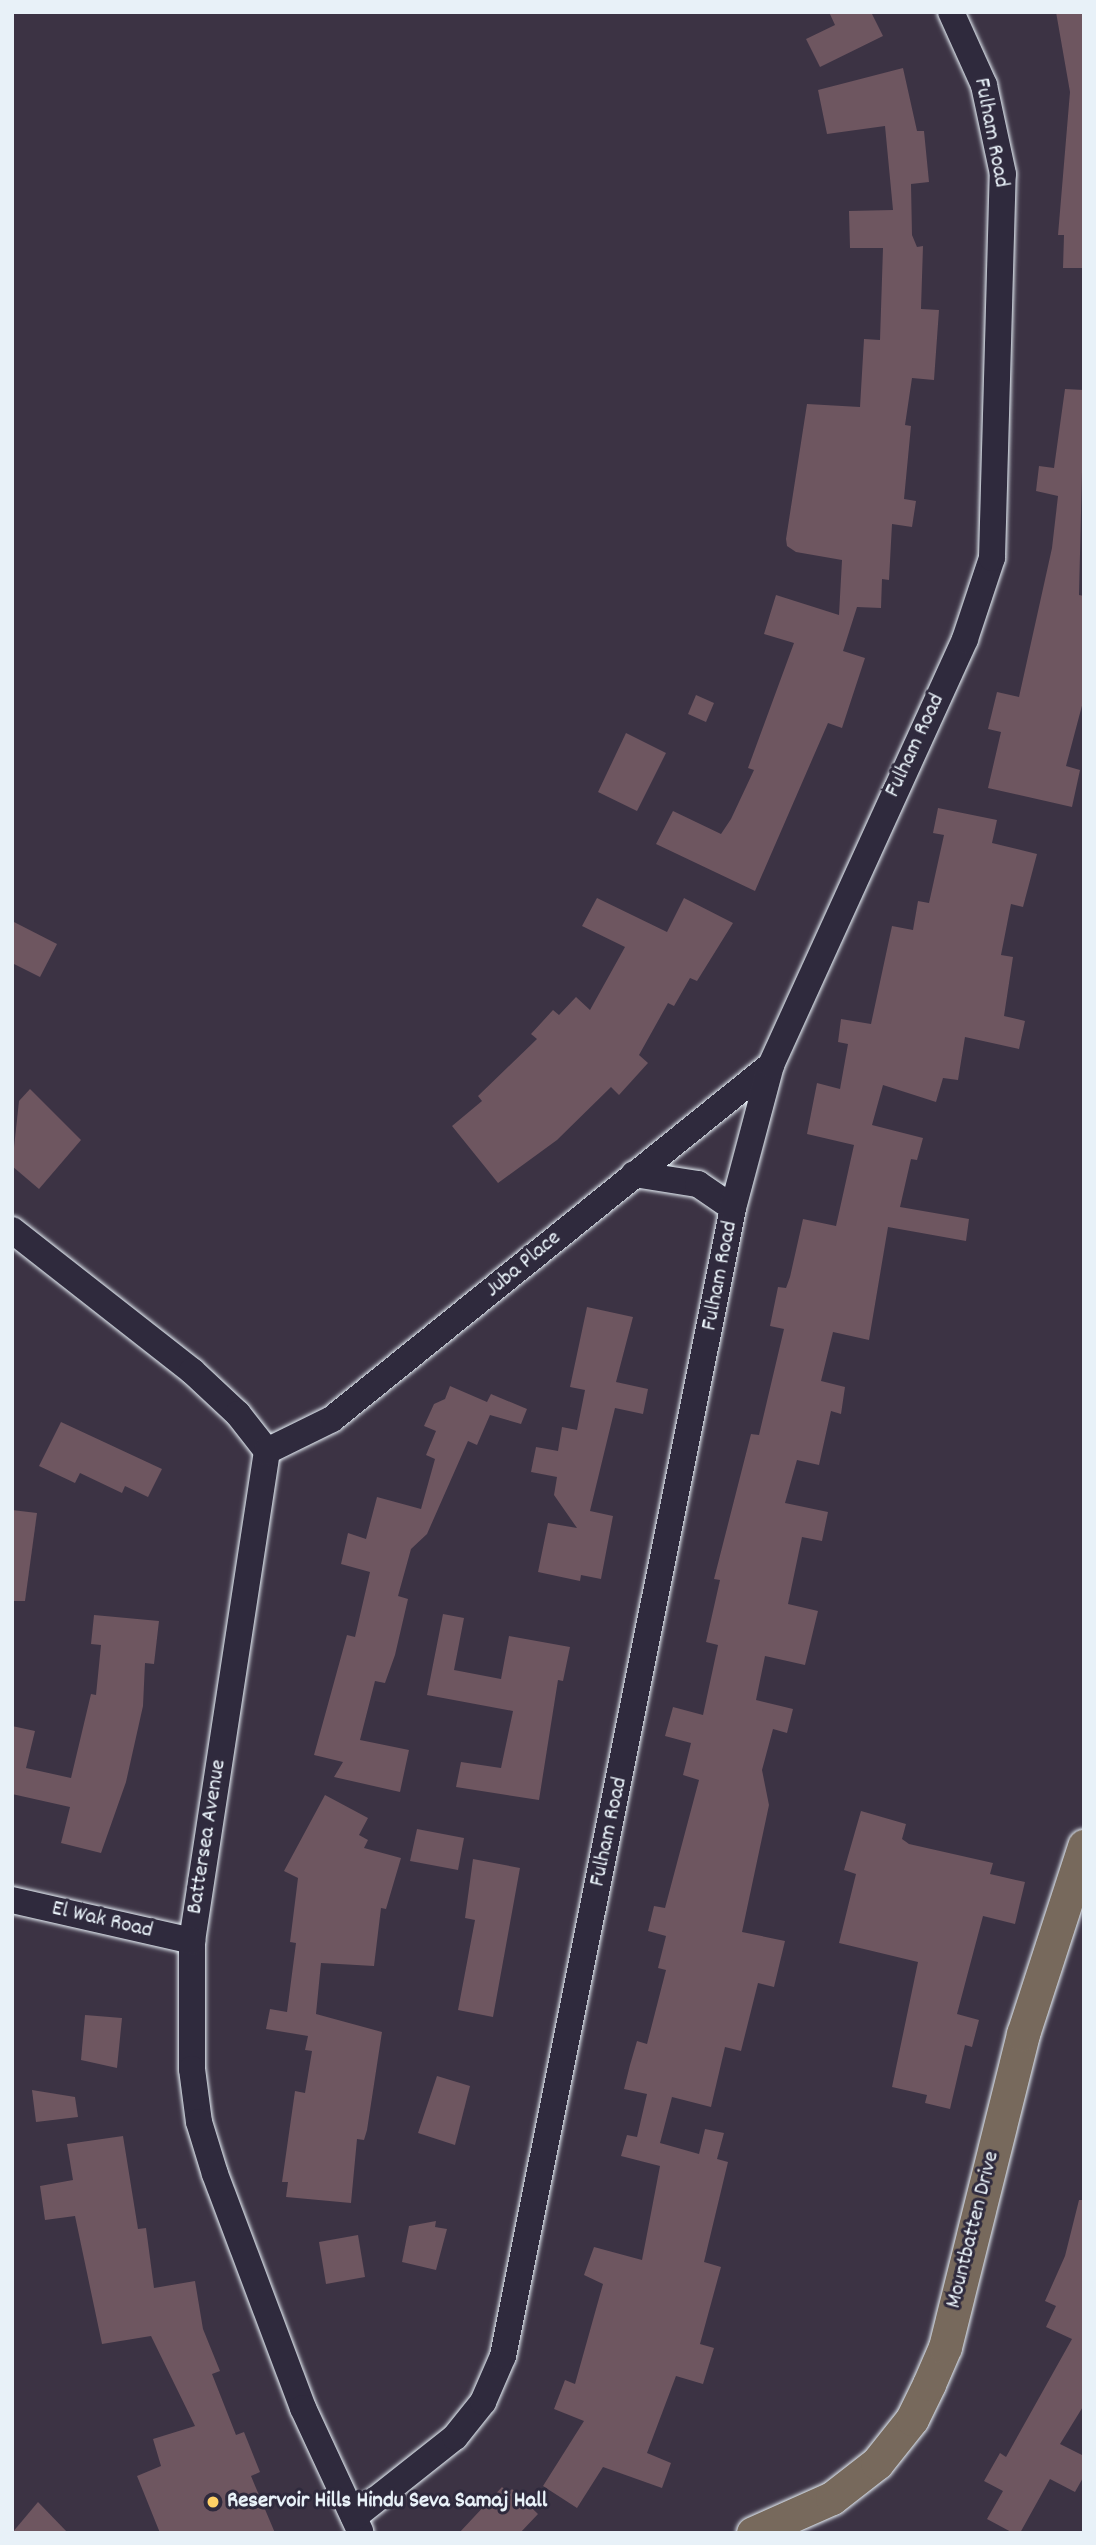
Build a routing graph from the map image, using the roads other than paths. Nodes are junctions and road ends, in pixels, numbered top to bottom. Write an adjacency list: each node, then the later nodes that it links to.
1 (951, 12): 2 (street, Fulham Road)
2 (771, 1065): 3 (street, Juba Place); 4 (street, Fulham Road)
3 (634, 1174): 4 (street); 6 (street, Juba Place)
4 (733, 1208): 10 (street, Fulham Road)
5 (12, 1230): 6 (street)
6 (267, 1451): 9 (street, Battersea Avenue)
7 (1084, 1846): 11 (main road, Mountbatten Drive)
8 (12, 1900): 9 (street, El Wak Road)
9 (192, 1941): 10 (street, Battersea Avenue)
10 (357, 2525)
11 (753, 2533)

